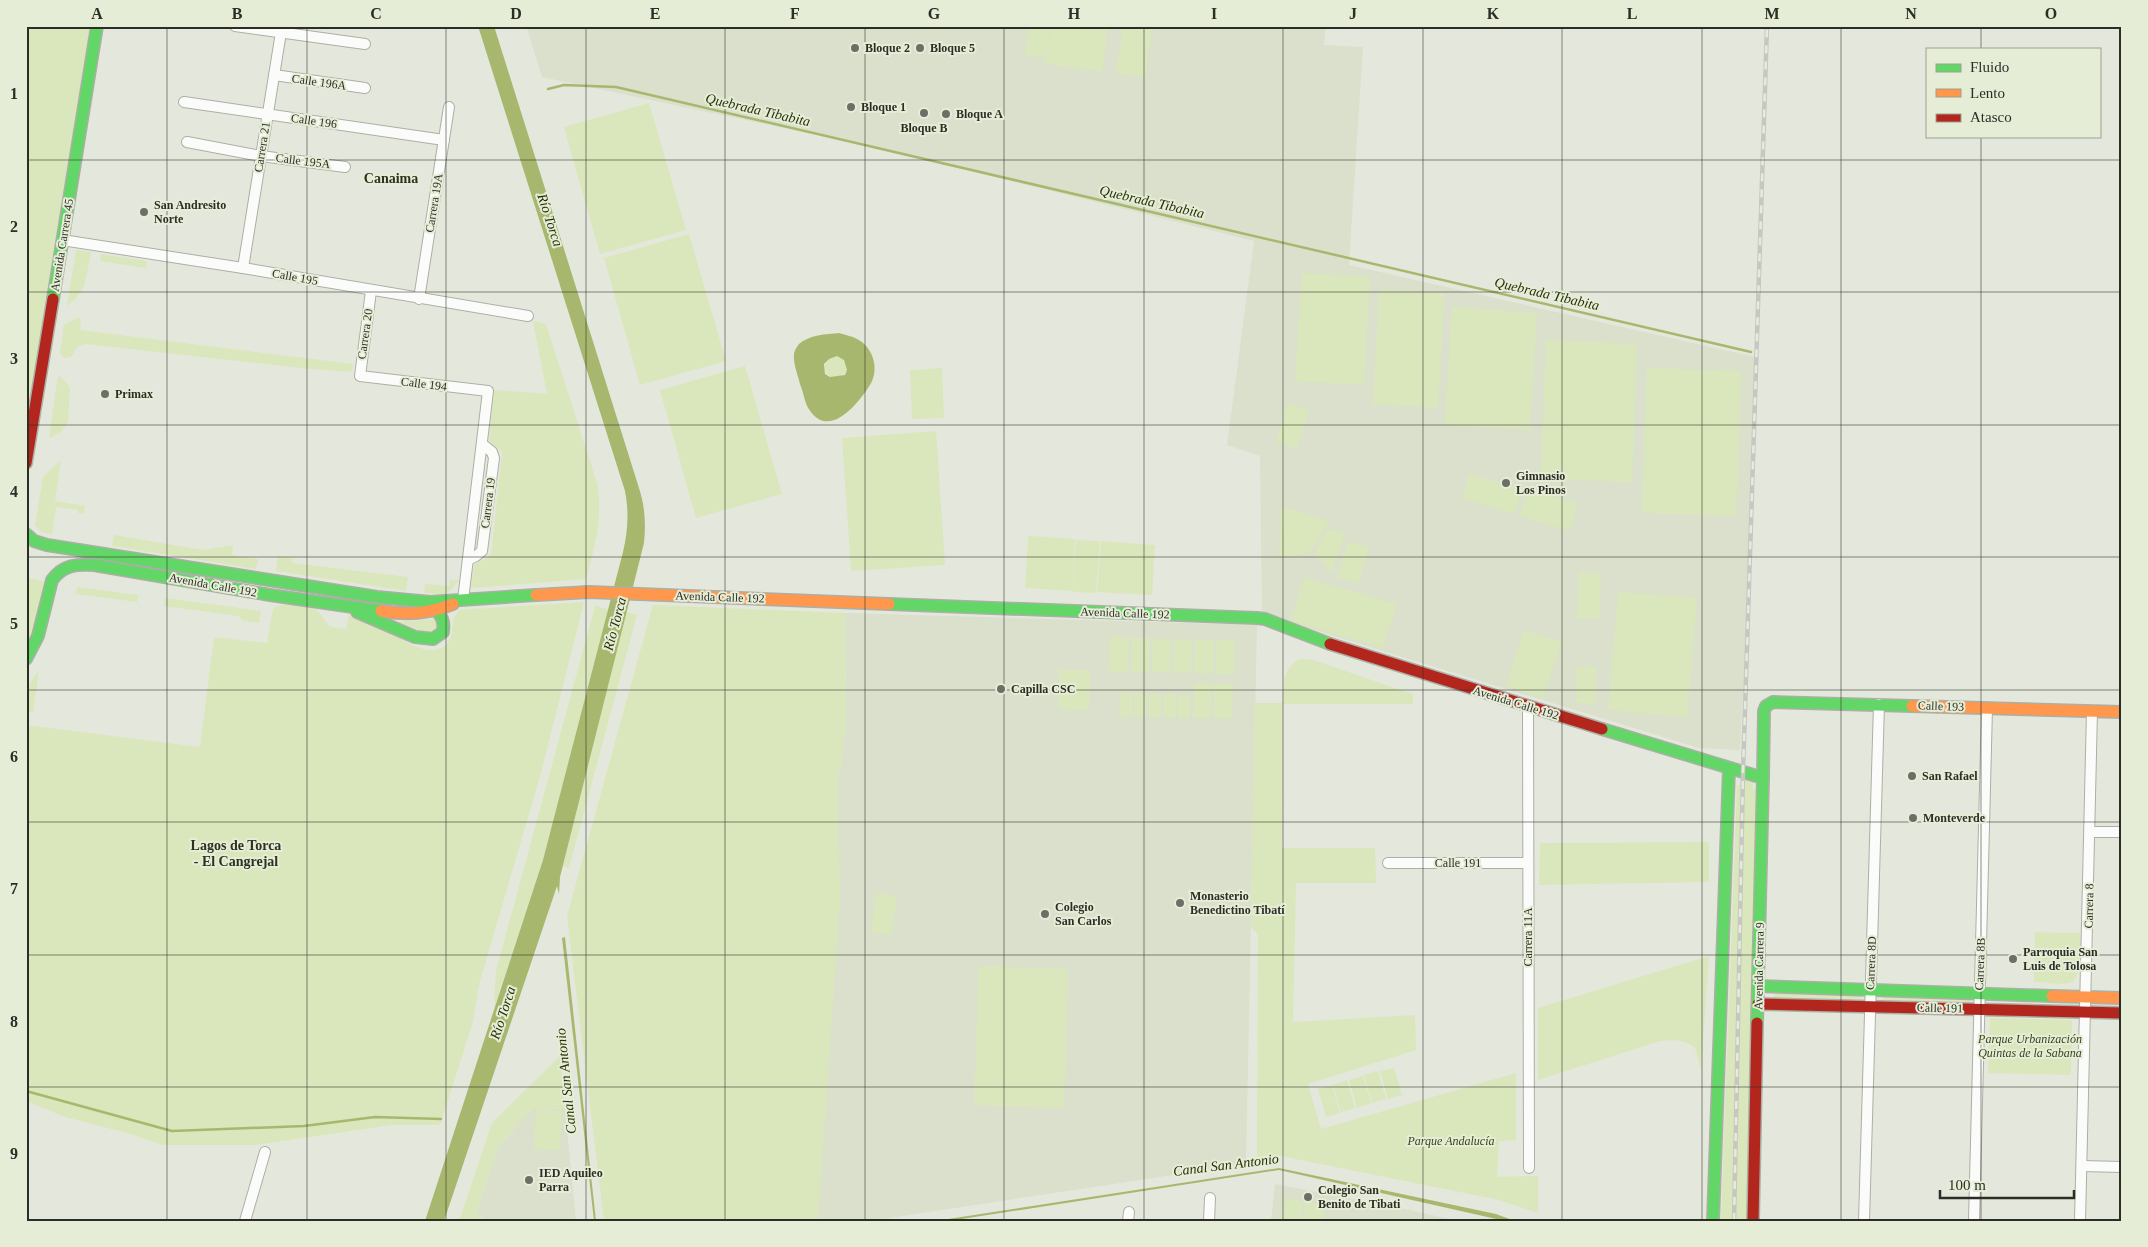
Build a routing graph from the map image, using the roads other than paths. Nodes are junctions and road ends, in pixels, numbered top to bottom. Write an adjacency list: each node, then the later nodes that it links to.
1 (97, 26): 14 (main road, Avenida Carrera 45)
2 (235, 26): 3 (street)
3 (282, 30): 4 (street); 5 (street, Carrera 21)
4 (365, 44)
5 (274, 75): 6 (street, Calle 196A); 9 (street, Carrera 21)
6 (365, 88)
7 (184, 102): 9 (street, Calle 196)
8 (449, 107): 10 (street, Carrera 19A)
9 (268, 114): 10 (street, Calle 196); 12 (street, Carrera 21)
10 (444, 140): 17 (street, Carrera 19A)
11 (187, 142): 12 (street, Calle 195A)
12 (261, 156): 13 (street, Calle 195A); 15 (street, Carrera 21)
13 (345, 167)
14 (62, 240): 15 (street, Calle 195); 21 (main road, Avenida Carrera 45)
15 (244, 268): 16 (street, Calle 195)
16 (371, 291): 17 (street, Calle 195); 19 (street, Carrera 20)
17 (419, 299): 18 (street, Calle 195)
18 (528, 316)
19 (360, 376): 20 (street, Calle 194)
20 (488, 391): 25 (street, Carrera 19)
21 (26, 463)
22 (26, 534): 23 (main road, Avenida Calle 192)
23 (272, 580): 24 (main road); 26 (main road, Avenida Calle 192)
24 (270, 595): 27 (main road, Avenida Calle 192); 29 (main road, Avenida Calle 192)
25 (463, 600): 26 (main road, Avenida Calle 192); 28 (main road, Avenida Calle 192); 31 (main road, Avenida Calle 192)
26 (420, 601): 28 (main road)
27 (343, 606): 28 (main road, Avenida Calle 192); 28 (main road)
28 (438, 610)
29 (26, 659)
30 (1879, 704): 32 (main road, Calle 193); 33 (main road, Calle 193); 43 (street, Carrera 8D)
31 (1528, 706): 36 (main road, Avenida Calle 192); 41 (street, Carrera 11A)
32 (1987, 708): 34 (main road, Calle 193); 44 (street, Carrera 8B)
33 (1764, 711): 37 (main road, Avenida Carrera 9)
34 (2092, 711): 35 (main road, Calle 193); 38 (street, Carrera 8)
35 (2122, 712)
36 (1730, 768): 37 (main road, Avenida Calle 192); 59 (main road)
37 (1763, 778): 42 (main road, Avenida Carrera 9)
38 (2091, 832): 39 (street); 45 (street, Carrera 8)
39 (2122, 832)
40 (1388, 863): 41 (street, Calle 191)
41 (1528, 863): 55 (street, Carrera 11A)
42 (1758, 986): 43 (main road, Calle 191); 47 (main road, Avenida Carrera 9)
43 (1870, 990): 44 (main road, Calle 191); 48 (street, Carrera 8D)
44 (1979, 993): 45 (main road, Calle 191); 49 (street, Carrera 8B)
45 (2087, 996): 46 (main road, Calle 191); 50 (street, Carrera 8)
46 (2122, 998)
47 (1758, 1004): 48 (main road, Calle 191); 60 (main road, Avenida Carrera 9)
48 (1870, 1007): 49 (main road, Calle 191); 61 (street, Carrera 8D)
49 (1979, 1010): 50 (main road, Calle 191); 62 (street, Carrera 8B)
50 (2086, 1012): 51 (main road, Calle 191); 53 (street, Carrera 8)
51 (2122, 1013)
52 (265, 1152): 57 (street)
53 (2082, 1166): 54 (street); 63 (street, Carrera 8)
54 (2122, 1167)
55 (1529, 1168)
56 (1210, 1198): 58 (street)
57 (245, 1221)
58 (1209, 1221)
59 (1714, 1221)
60 (1753, 1221)
61 (1864, 1221)
62 (1974, 1221)
63 (2080, 1221)

